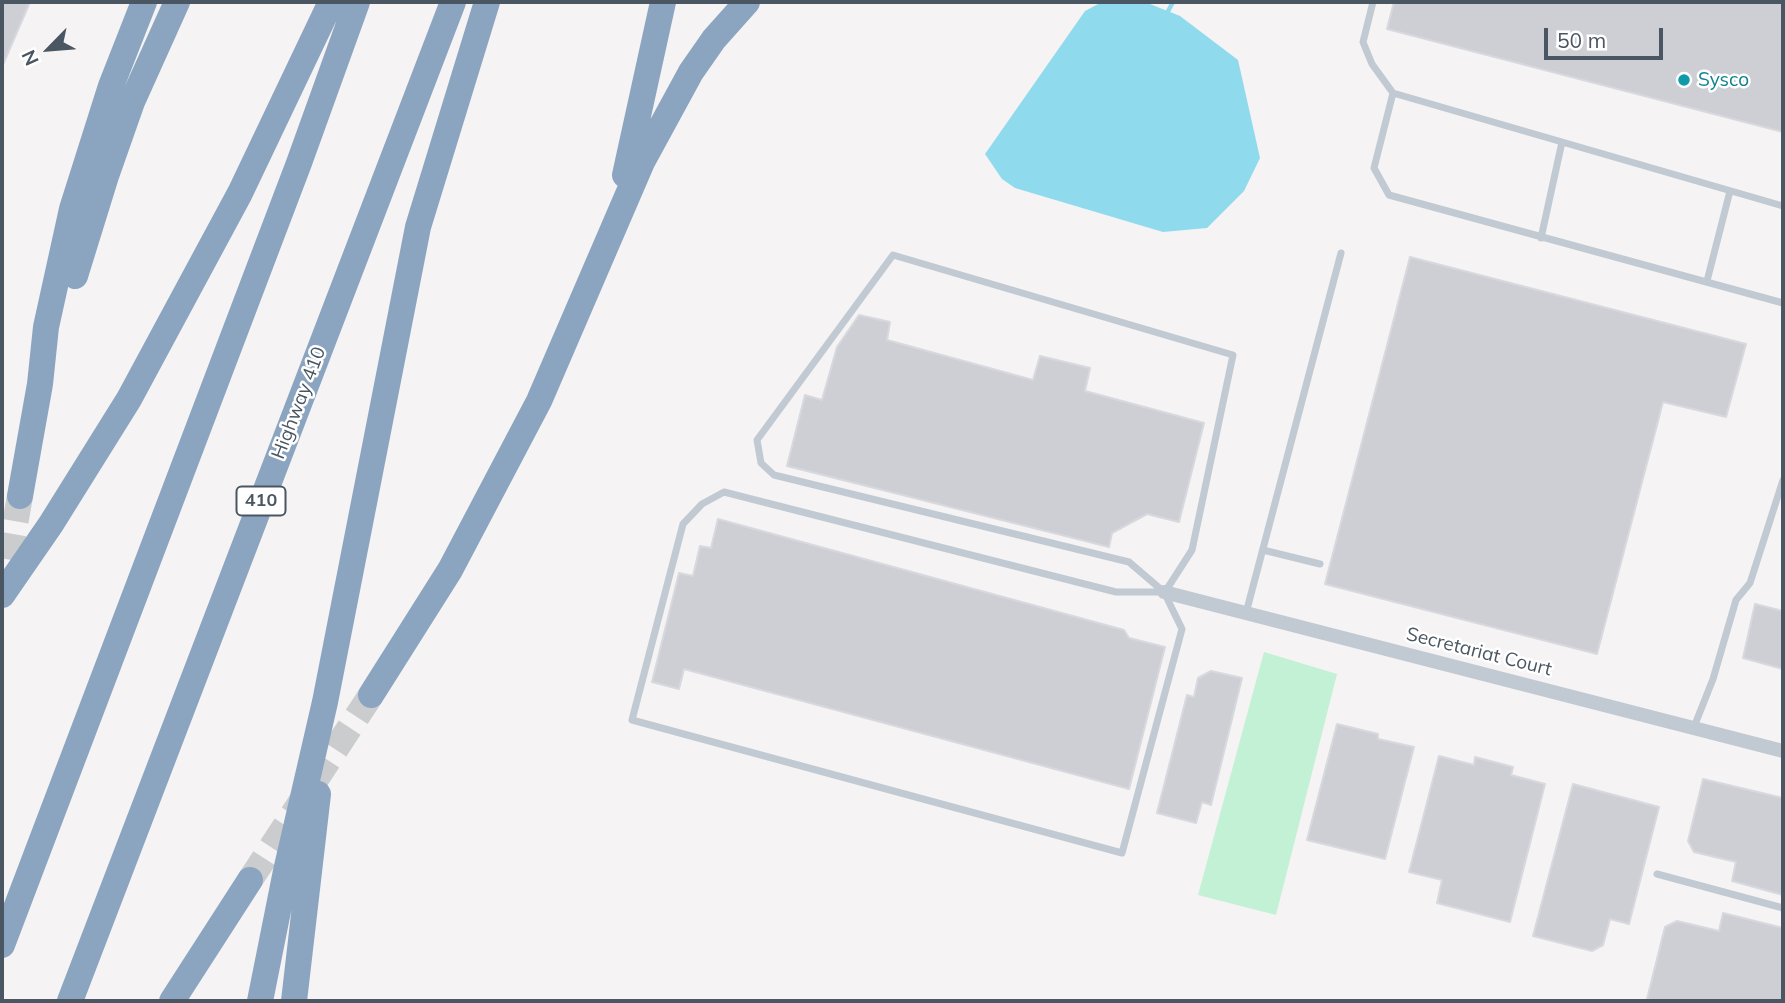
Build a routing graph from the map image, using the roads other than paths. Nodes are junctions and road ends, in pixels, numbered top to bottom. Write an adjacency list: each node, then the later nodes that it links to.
1 (144, 2): 19 (highway)
2 (177, 2): 19 (highway)
3 (331, 2): 25 (highway)
4 (357, 2): 34 (highway)
5 (453, 2): 35 (highway, Highway 410 / 410)
6 (487, 2): 28 (highway)
7 (663, 2): 14 (highway)
8 (747, 2): 14 (highway)
9 (1373, 2): 10 (lane)
10 (1393, 93): 11 (lane); 15 (lane)
11 (1562, 142): 12 (lane); 15 (lane)
12 (1730, 191): 13 (lane); 17 (lane)
13 (1783, 206)
14 (614, 225): 27 (highway)
15 (1541, 238): 17 (lane)
16 (1341, 253): 22 (lane)
17 (1707, 281): 18 (lane)
18 (1783, 303)
19 (40, 384): 21 (highway)
20 (1783, 480): 29 (lane)
21 (20, 496)
22 (1263, 550): 23 (lane); 26 (lane)
23 (1320, 564)
24 (1164, 592): 24 (lane); 24 (lane); 26 (street, Secretariat Court)
25 (2, 595)
26 (1247, 613): 29 (street, Secretariat Court)
27 (371, 695)
28 (325, 702): 37 (highway); 38 (highway)
29 (1694, 727): 30 (street, Secretariat Court)
30 (1783, 751)
31 (1657, 874): 33 (lane)
32 (250, 880): 36 (highway)
33 (1783, 908)
34 (2, 944)
35 (70, 1001)
36 (172, 1001)
37 (260, 1001)
38 (294, 1001)

